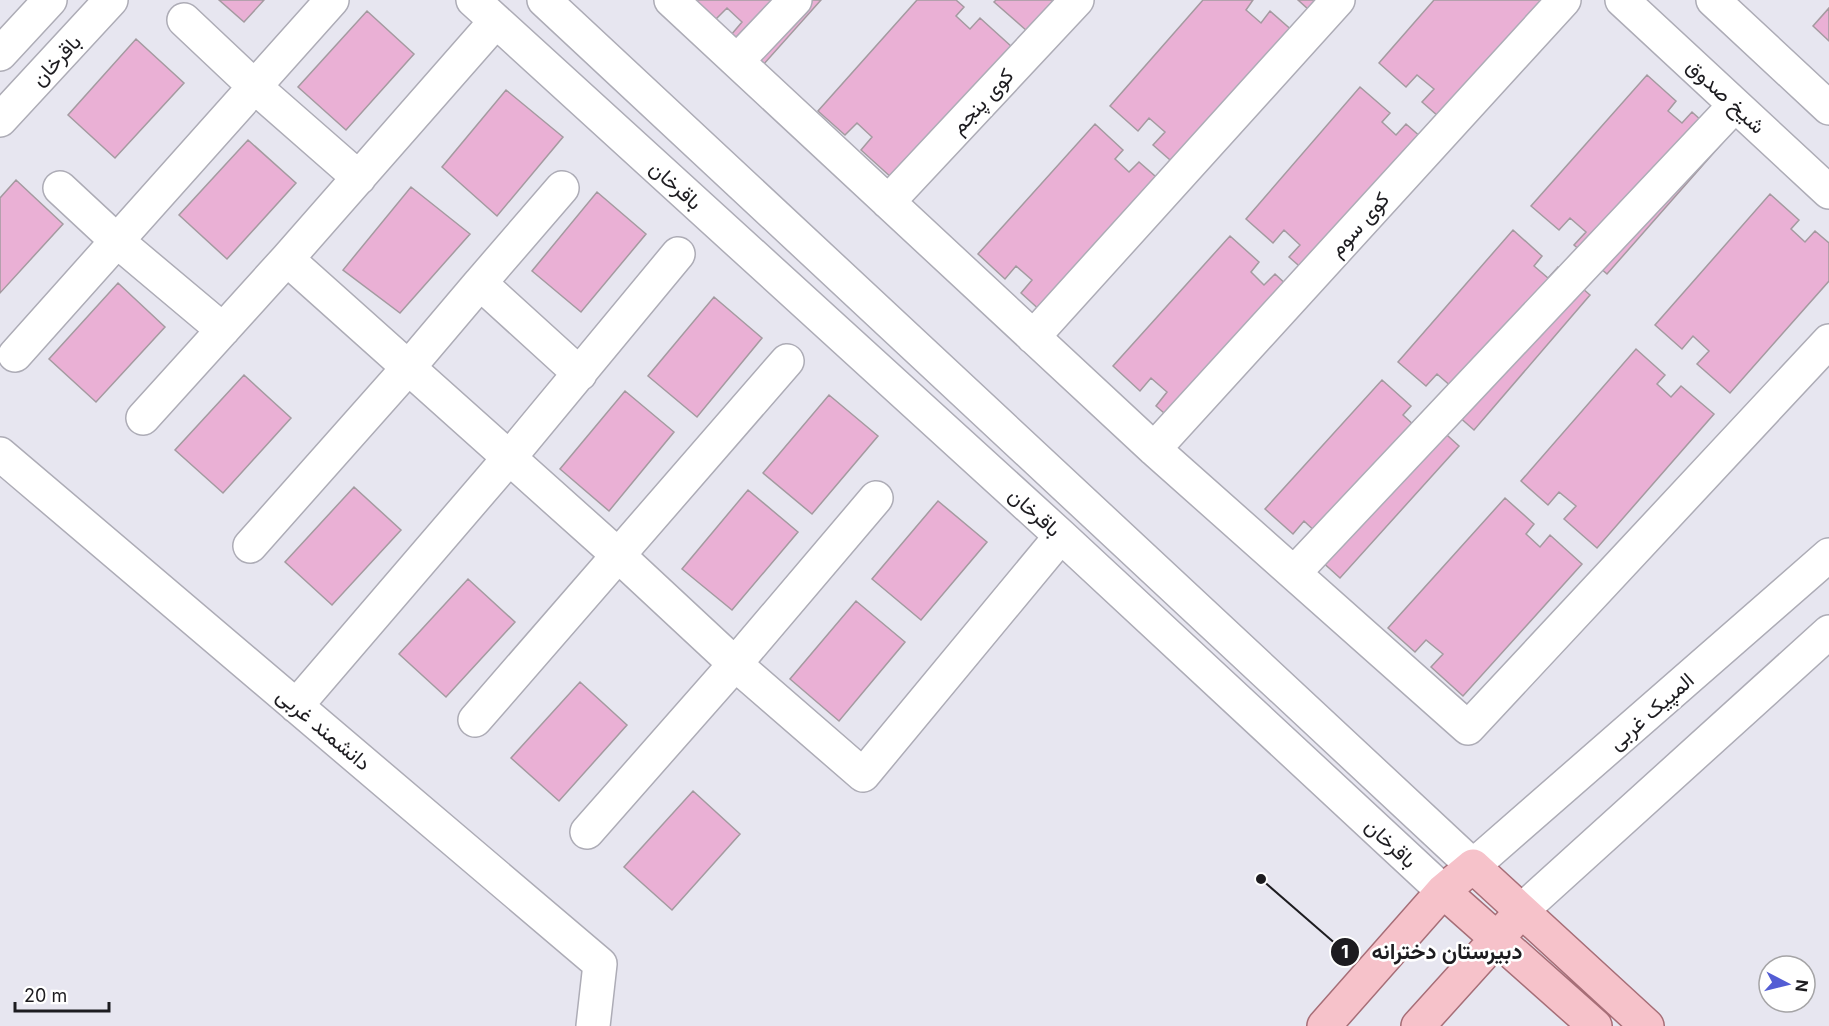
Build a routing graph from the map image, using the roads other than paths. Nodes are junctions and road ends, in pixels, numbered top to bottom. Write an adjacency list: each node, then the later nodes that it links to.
1 (50, 0): 14 (street)
2 (111, 0): 19 (street, باقرخان)
3 (332, 0): 16 (street)
4 (544, 0): 51 (street, باقرخان)
5 (671, 0): 15 (street)
6 (795, 0): 15 (street)
7 (1077, 0): 24 (street, کوی پنجم)
8 (1338, 0): 30 (street)
9 (1564, 0): 37 (street, کوی سوم)
10 (1622, 0): 17 (street, شیخ صدوق)
11 (1713, 0): 18 (street)
12 (484, 10): 20 (street); 41 (street, باقرخان)
13 (184, 20): 16 (street)
14 (0, 54)
15 (737, 61): 24 (street)
16 (255, 87): 20 (street); 25 (street)
17 (1735, 105): 23 (street, شیخ صدوق); 45 (street)
18 (1829, 108)
19 (0, 120)
20 (359, 178): 27 (street)
21 (60, 188): 25 (street)
22 (562, 188): 28 (street)
23 (1829, 192)
24 (888, 202): 30 (street)
25 (117, 241): 29 (street); 32 (street)
26 (678, 254): 35 (street)
27 (287, 259): 29 (street); 34 (street)
28 (480, 283): 34 (street); 35 (street)
29 (223, 330): 36 (street)
30 (1033, 337): 37 (street)
31 (1829, 341): 45 (street)
32 (15, 355)
33 (787, 361): 44 (street)
34 (408, 368): 39 (street); 42 (street)
35 (580, 374): 39 (street)
36 (144, 418)
37 (1154, 449): 45 (street)
38 (0, 454): 48 (street, دانشمند غربی)
39 (509, 458): 44 (street); 48 (street)
40 (876, 498): 47 (street)
41 (1061, 536): 47 (street); 52 (street, باقرخان)
42 (250, 546)
43 (1829, 555): 51 (street, المپیک غربی)
44 (619, 556): 47 (street); 49 (street)
45 (1294, 573)
46 (1829, 632): 53 (street)
47 (735, 664): 50 (street)
48 (296, 706): 55 (street, دانشمند غربی)
49 (476, 720)
50 (587, 832)
51 (1473, 866): 52 (main road); 53 (main road, باقرخان)
52 (1443, 891): 54 (main road, باقرخان); 56 (main road)
53 (1521, 912): 54 (main road); 59 (main road, باقرخان)
54 (1497, 938): 57 (main road); 58 (main road, باقرخان)
55 (593, 1026)
56 (1324, 1026)
57 (1418, 1026)
58 (1595, 1026)
59 (1647, 1026)

